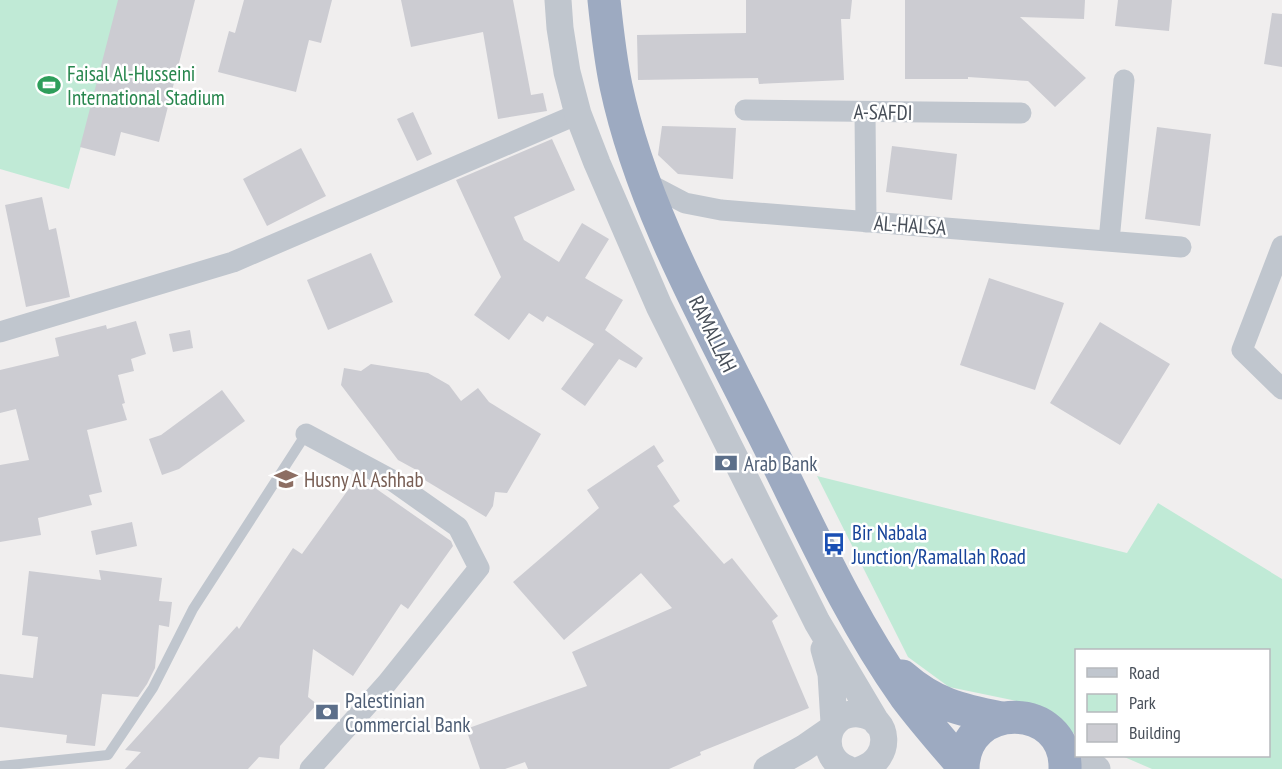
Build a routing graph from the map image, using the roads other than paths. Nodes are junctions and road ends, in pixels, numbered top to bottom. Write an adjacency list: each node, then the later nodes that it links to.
1 (558, 0): 7 (street)
2 (604, 0): 8 (highway, RAMALLAH)
3 (1124, 80): 10 (street)
4 (745, 110): 5 (street, A-SAFDI)
5 (865, 112): 6 (street, A-SAFDI); 9 (street)
6 (1021, 113)
7 (578, 114): 13 (street); 16 (street)
8 (645, 182): 9 (street, AL-HALSA); 17 (highway, RAMALLAH)
9 (866, 222): 10 (street, AL-HALSA)
10 (1109, 241): 12 (street, AL-HALSA)
11 (1282, 246): 14 (street)
12 (1181, 247)
13 (0, 332)
14 (1282, 389)
15 (306, 434): 24 (lane); 27 (street)
16 (817, 622): 19 (street); 20 (street)
17 (874, 649): 18 (highway, RAMALLAH); 26 (highway, RAMALLAH)
18 (1001, 718): 21 (highway, RAMALLAH); 26 (highway)
19 (832, 727): 20 (street); 25 (street); 28 (street)
20 (880, 727): 25 (street); 29 (street)
21 (1050, 730): 22 (street); 30 (highway)
22 (1075, 750)
23 (1082, 757): 31 (street)
24 (0, 766)
25 (843, 768)
26 (963, 768)
27 (310, 769)
28 (767, 769)
29 (900, 769)
30 (1065, 769)
31 (1097, 769)

